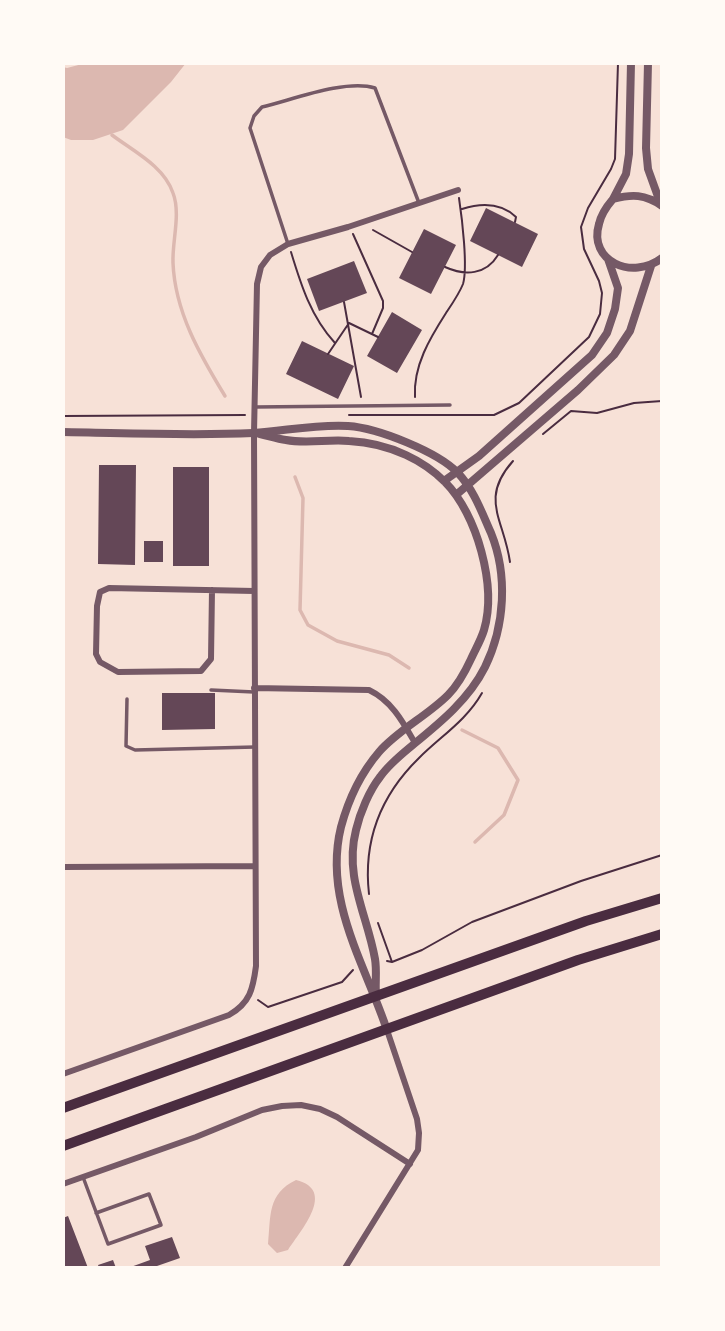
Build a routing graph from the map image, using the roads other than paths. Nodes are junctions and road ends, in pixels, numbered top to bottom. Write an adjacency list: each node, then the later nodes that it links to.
1 (631, 63): 4 (street)
2 (648, 63): 6 (street)
3 (458, 190): 5 (street)
4 (613, 199): 6 (street); 8 (street)
5 (419, 204): 7 (street); 7 (lane)
6 (662, 205)
7 (288, 244): 12 (street)
8 (608, 259): 10 (street); 15 (street)
9 (662, 259): 10 (street)
10 (651, 266): 17 (street)
11 (450, 405): 12 (lane)
12 (255, 407): 14 (street)
13 (63, 432): 14 (street)
14 (254, 433): 15 (street); 16 (street); 20 (street)
15 (457, 472): 16 (street); 17 (street)
16 (444, 481): 18 (street)
17 (467, 486): 18 (street); 25 (street)
18 (456, 495): 24 (street)
19 (212, 590): 19 (street); 20 (street)
20 (254, 591): 22 (street)
21 (211, 690): 22 (lane)
22 (254, 690): 24 (street); 26 (street)
23 (127, 699): 26 (lane)
24 (407, 728): 25 (street); 31 (street)
25 (415, 743): 31 (street)
26 (255, 747): 27 (street)
27 (255, 866): 28 (street); 33 (street)
28 (63, 867)
29 (662, 898): 31 (main road)
30 (662, 934): 32 (main road)
31 (376, 996): 32 (street); 34 (main road)
32 (387, 1030): 35 (main road); 36 (street)
33 (63, 1074)
34 (63, 1108)
35 (63, 1146)
36 (410, 1164): 37 (street); 40 (street)
37 (83, 1177): 38 (street); 39 (lane)
38 (63, 1184)
39 (96, 1213): 39 (lane)
40 (345, 1268)

